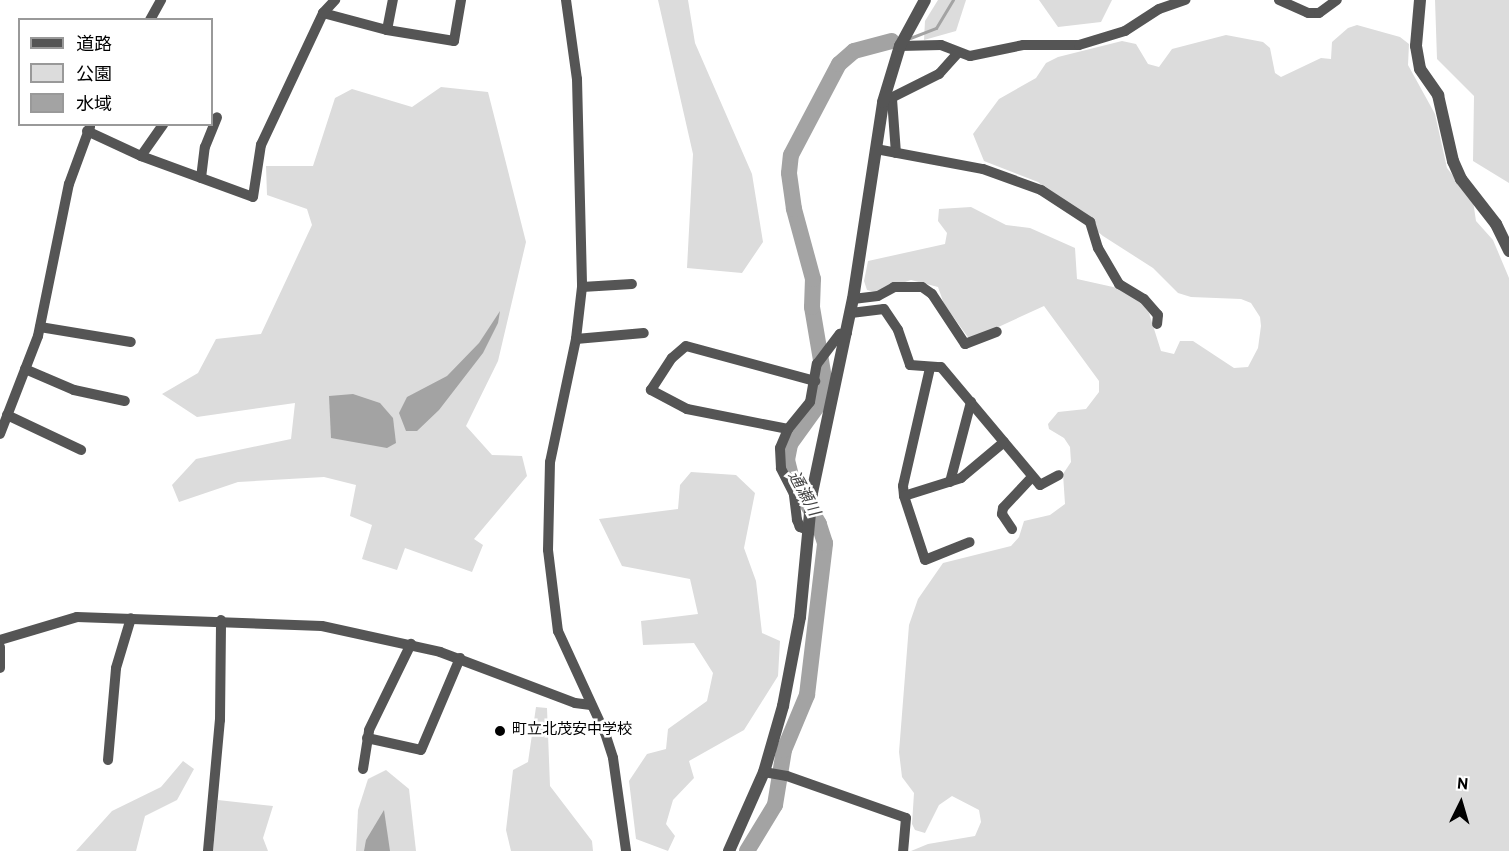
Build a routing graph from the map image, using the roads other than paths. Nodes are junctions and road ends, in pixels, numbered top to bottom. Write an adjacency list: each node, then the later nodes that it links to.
1 (161, 0): 12 (street)
2 (335, 0): 11 (street)
3 (393, 0): 13 (street)
4 (461, 0): 13 (street)
5 (566, 0): 26 (street)
6 (925, 0): 14 (street)
7 (1185, 0): 15 (street)
8 (1279, 0): 9 (street)
9 (1336, 0)
10 (1420, 0): 24 (street)
11 (323, 13): 13 (street); 23 (street)
12 (151, 18)
13 (387, 30)
14 (900, 46): 15 (street); 16 (street)
15 (958, 53): 16 (street)
16 (888, 101): 20 (street); 21 (street)
17 (217, 117): 23 (street)
18 (162, 126): 22 (street)
19 (89, 128): 22 (street); 30 (street)
20 (876, 149): 21 (street); 27 (street)
21 (896, 153): 29 (street)
22 (141, 156): 23 (street)
23 (201, 178)
24 (1509, 252)
25 (632, 284): 26 (street)
26 (582, 287): 34 (street)
27 (853, 299): 28 (street); 31 (street)
28 (850, 313): 33 (street); 38 (street)
29 (1157, 324)
30 (40, 327): 35 (street); 39 (street)
31 (997, 332)
32 (644, 333): 34 (street)
33 (847, 333): 36 (street); 37 (street)
34 (576, 339): 62 (street)
35 (131, 342)
36 (823, 358): 37 (street); 40 (street)
37 (841, 362): 52 (street)
38 (930, 368): 42 (street); 51 (street)
39 (25, 369): 41 (street); 43 (street)
40 (815, 381): 44 (street); 44 (street)
41 (125, 401)
42 (971, 402): 46 (street); 50 (street)
43 (4, 419): 45 (street); 47 (street)
44 (788, 429): 52 (street)
45 (0, 434)
46 (1004, 442): 49 (street); 50 (street)
47 (81, 450)
48 (1059, 475): 49 (street)
49 (1032, 477): 53 (street)
50 (950, 482): 51 (street)
51 (904, 496): 54 (street)
52 (808, 526): 66 (street)
53 (1012, 530)
54 (970, 542)
55 (131, 618): 56 (street); 57 (street); 64 (street)
56 (221, 620): 58 (street); 67 (street)
57 (0, 640)
58 (411, 644): 60 (street); 63 (street)
59 (0, 646): 61 (street)
60 (460, 658): 62 (street); 63 (street)
61 (0, 668)
62 (591, 705): 68 (street)
63 (367, 738): 65 (street)
64 (108, 760)
65 (363, 770)
66 (768, 772): 69 (street); 70 (street)
67 (208, 851)
68 (626, 851)
69 (729, 851)
70 (903, 851)

